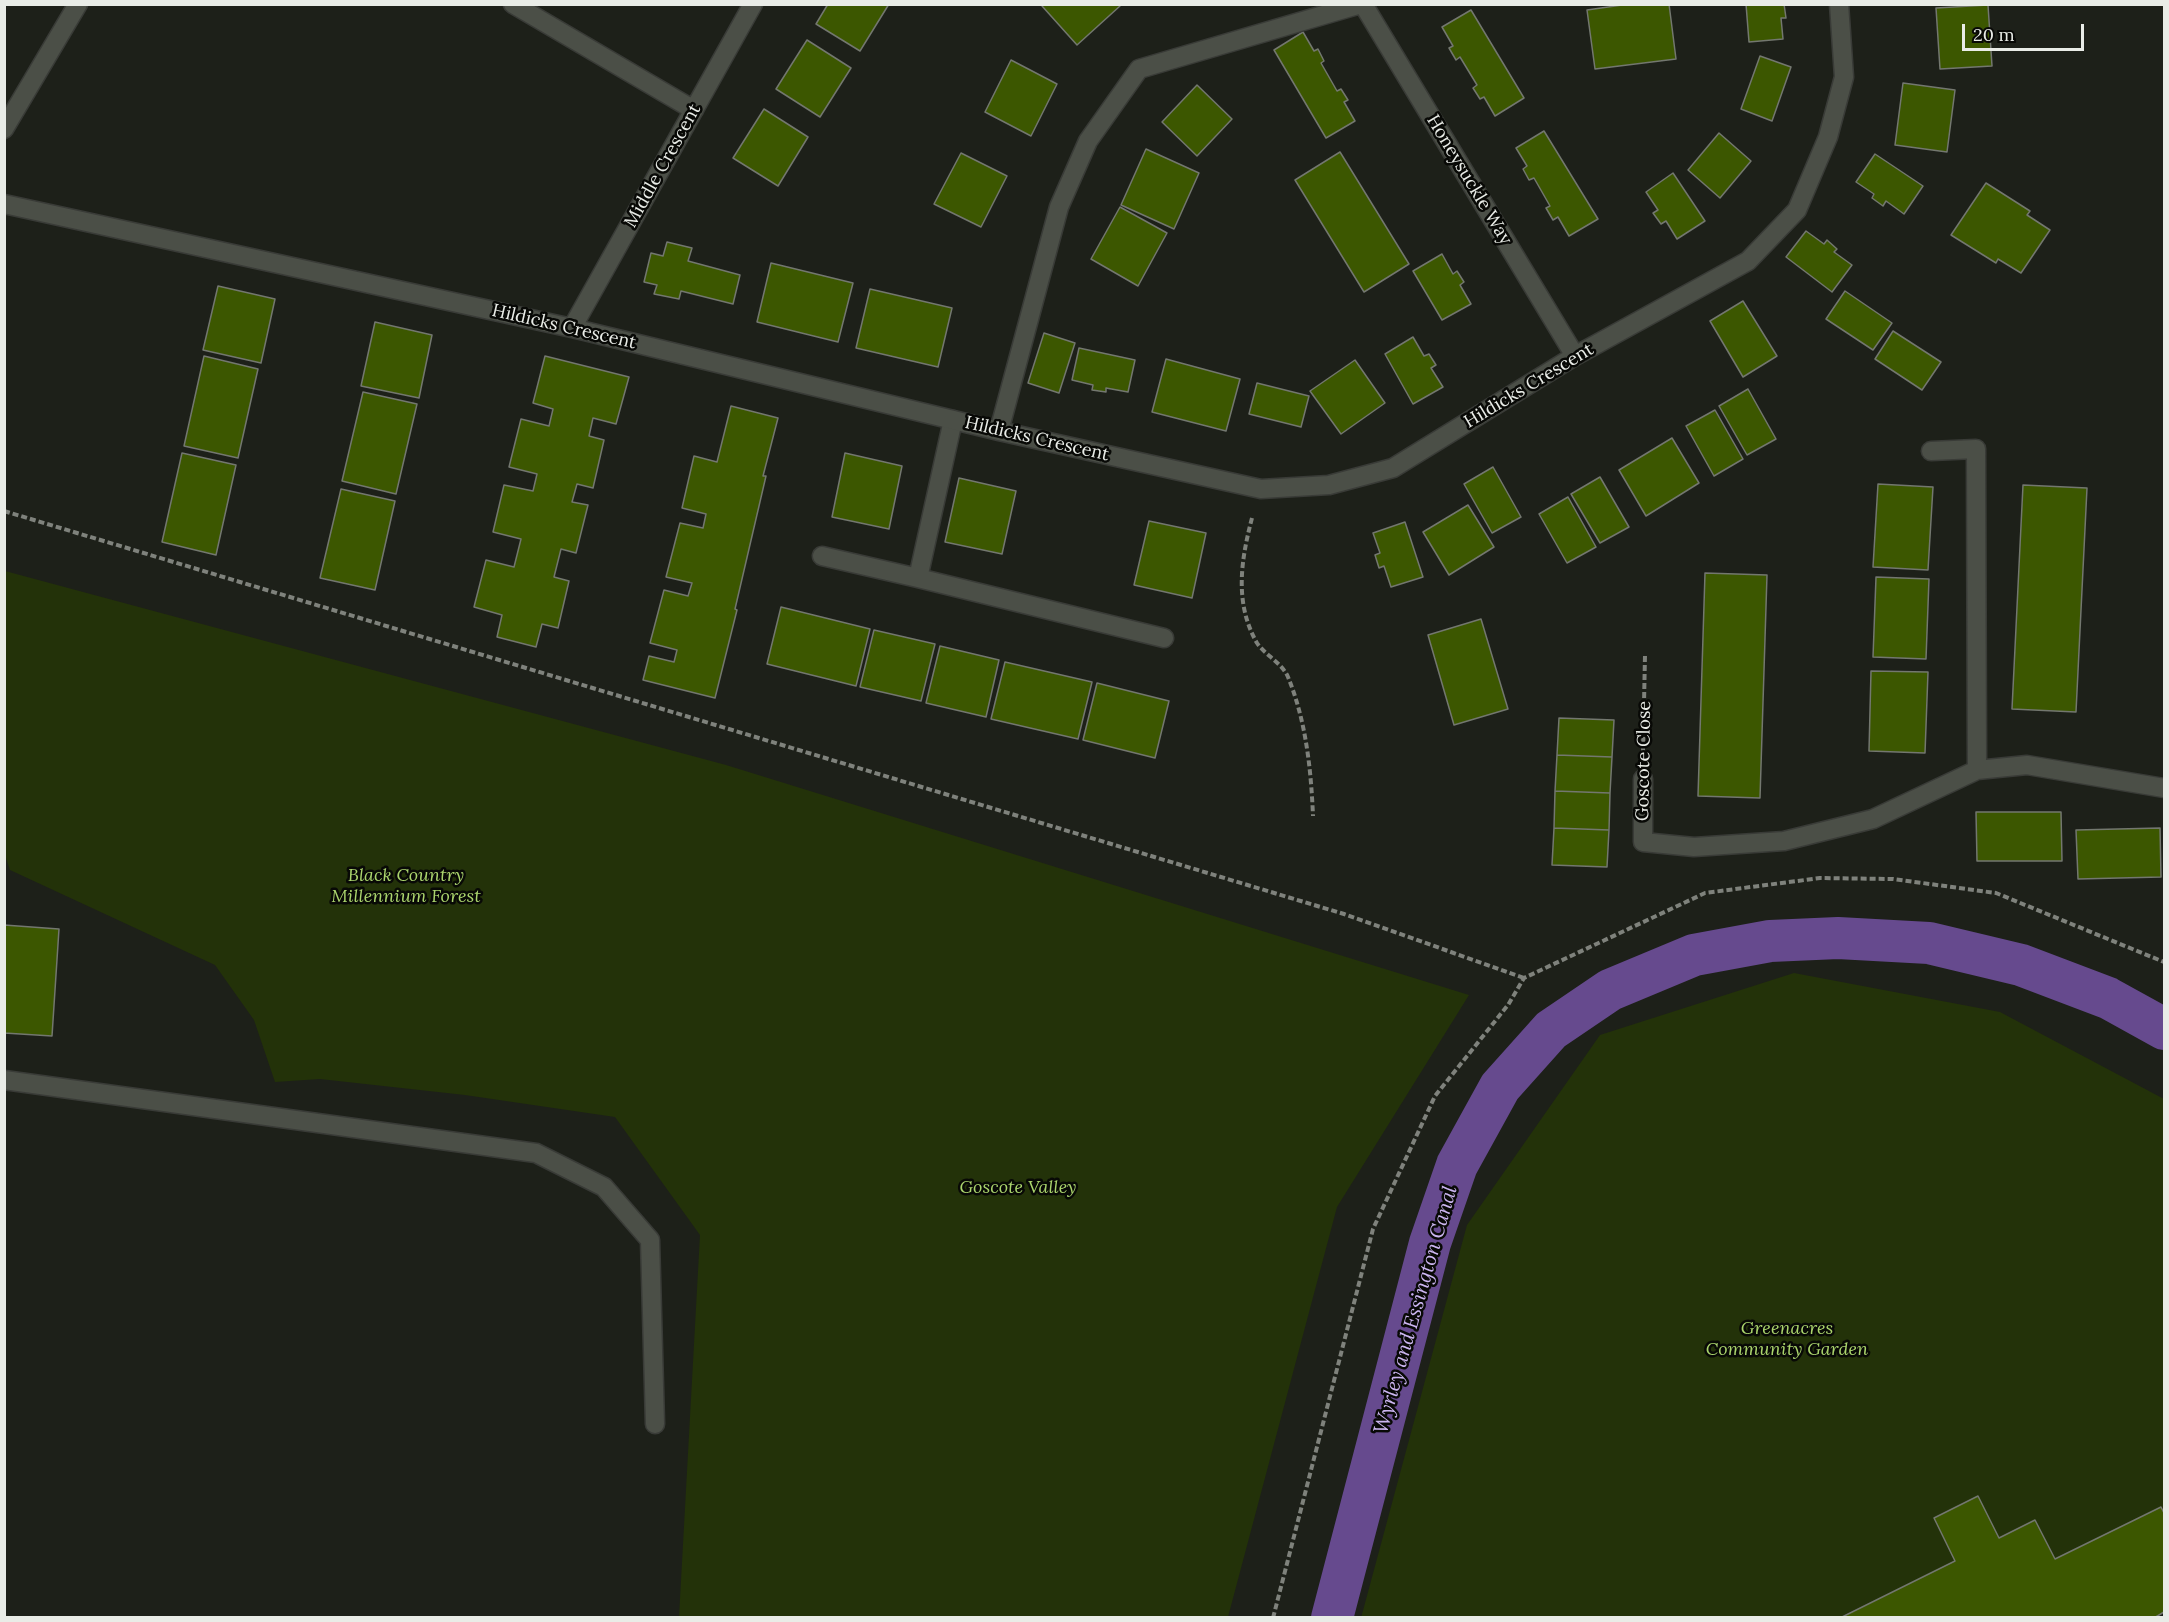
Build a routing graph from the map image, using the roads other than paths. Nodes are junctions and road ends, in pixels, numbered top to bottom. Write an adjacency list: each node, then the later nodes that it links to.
1 (78, 4): 7 (street)
2 (513, 4): 6 (street)
3 (753, 4): 6 (street, Middle Crescent)
4 (1362, 4): 10 (street, Honeysuckle Way); 12 (street)
5 (1839, 4): 10 (street, Hildicks Crescent)
6 (694, 110): 9 (street, Middle Crescent)
7 (4, 129)
8 (4, 204): 9 (street, Hildicks Crescent)
9 (572, 328): 11 (street, Hildicks Crescent)
10 (1575, 356): 12 (street, Hildicks Crescent)
11 (953, 420): 12 (street, Hildicks Crescent); 15 (street)
12 (999, 431)
13 (1931, 451): 17 (street)
14 (822, 556): 15 (street)
15 (918, 578): 16 (street)
16 (1164, 638)
17 (1977, 770): 18 (street, Goscote Close); 19 (street, Goscote Close)
18 (1643, 779)
19 (2164, 788)
20 (4, 1080): 21 (street)
21 (656, 1424)

